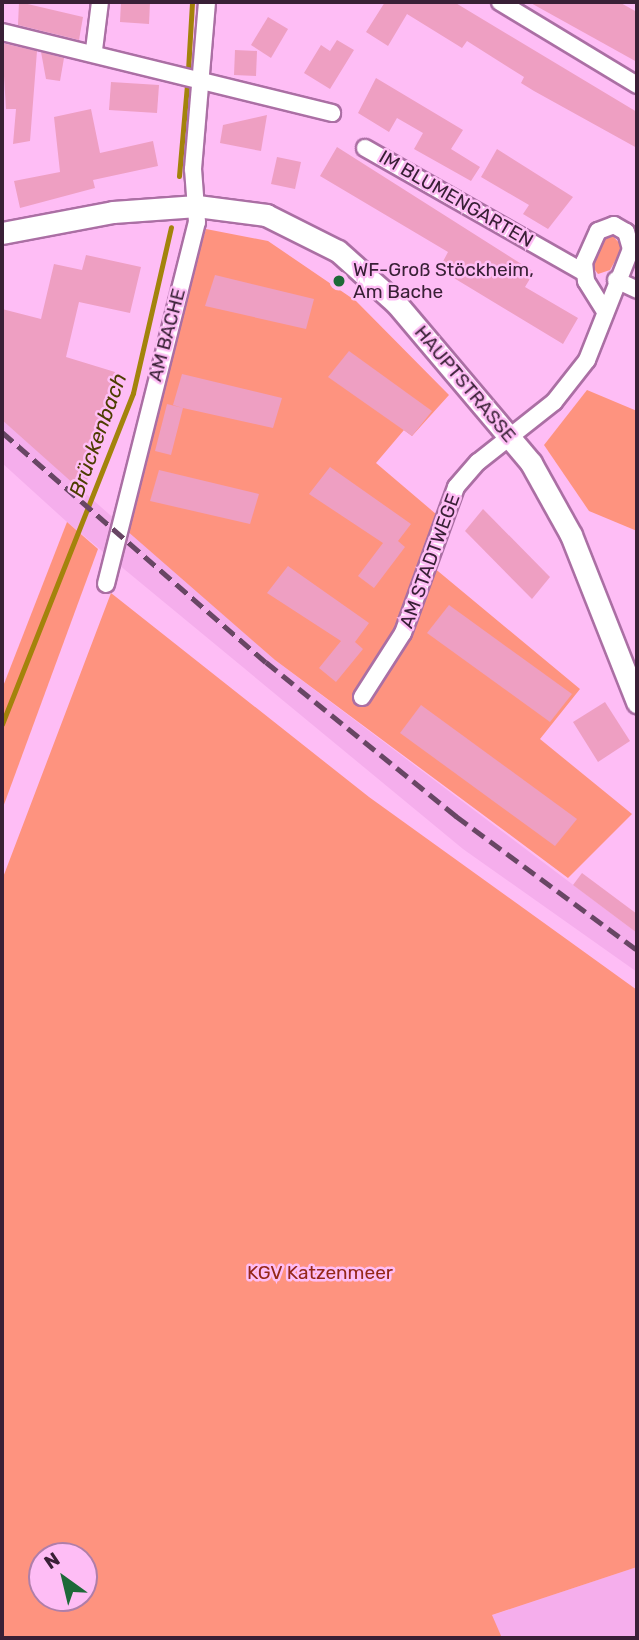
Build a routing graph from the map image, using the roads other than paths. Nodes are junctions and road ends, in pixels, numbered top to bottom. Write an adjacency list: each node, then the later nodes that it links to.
1 (100, 2): 5 (street)
2 (206, 2): 6 (street, AM BACHE)
3 (500, 2): 7 (street)
4 (2, 33): 5 (street)
5 (94, 50): 6 (street)
6 (200, 83): 8 (street); 10 (street, AM BACHE)
7 (637, 85)
8 (332, 113)
9 (365, 148): 12 (street, IM BLUMENGARTEN)
10 (197, 206): 11 (street, HAUPTSTRASSE); 16 (street, HAUPTSTRASSE); 17 (street, AM BACHE)
11 (2, 233)
12 (583, 272): 13 (street); 15 (street)
13 (616, 280): 14 (street); 15 (street)
14 (637, 290)
15 (605, 312): 16 (street)
16 (512, 437): 18 (street, AM STADTWEGE); 19 (street, HAUPTSTRASSE)
17 (106, 584)
18 (362, 697)
19 (637, 702)

